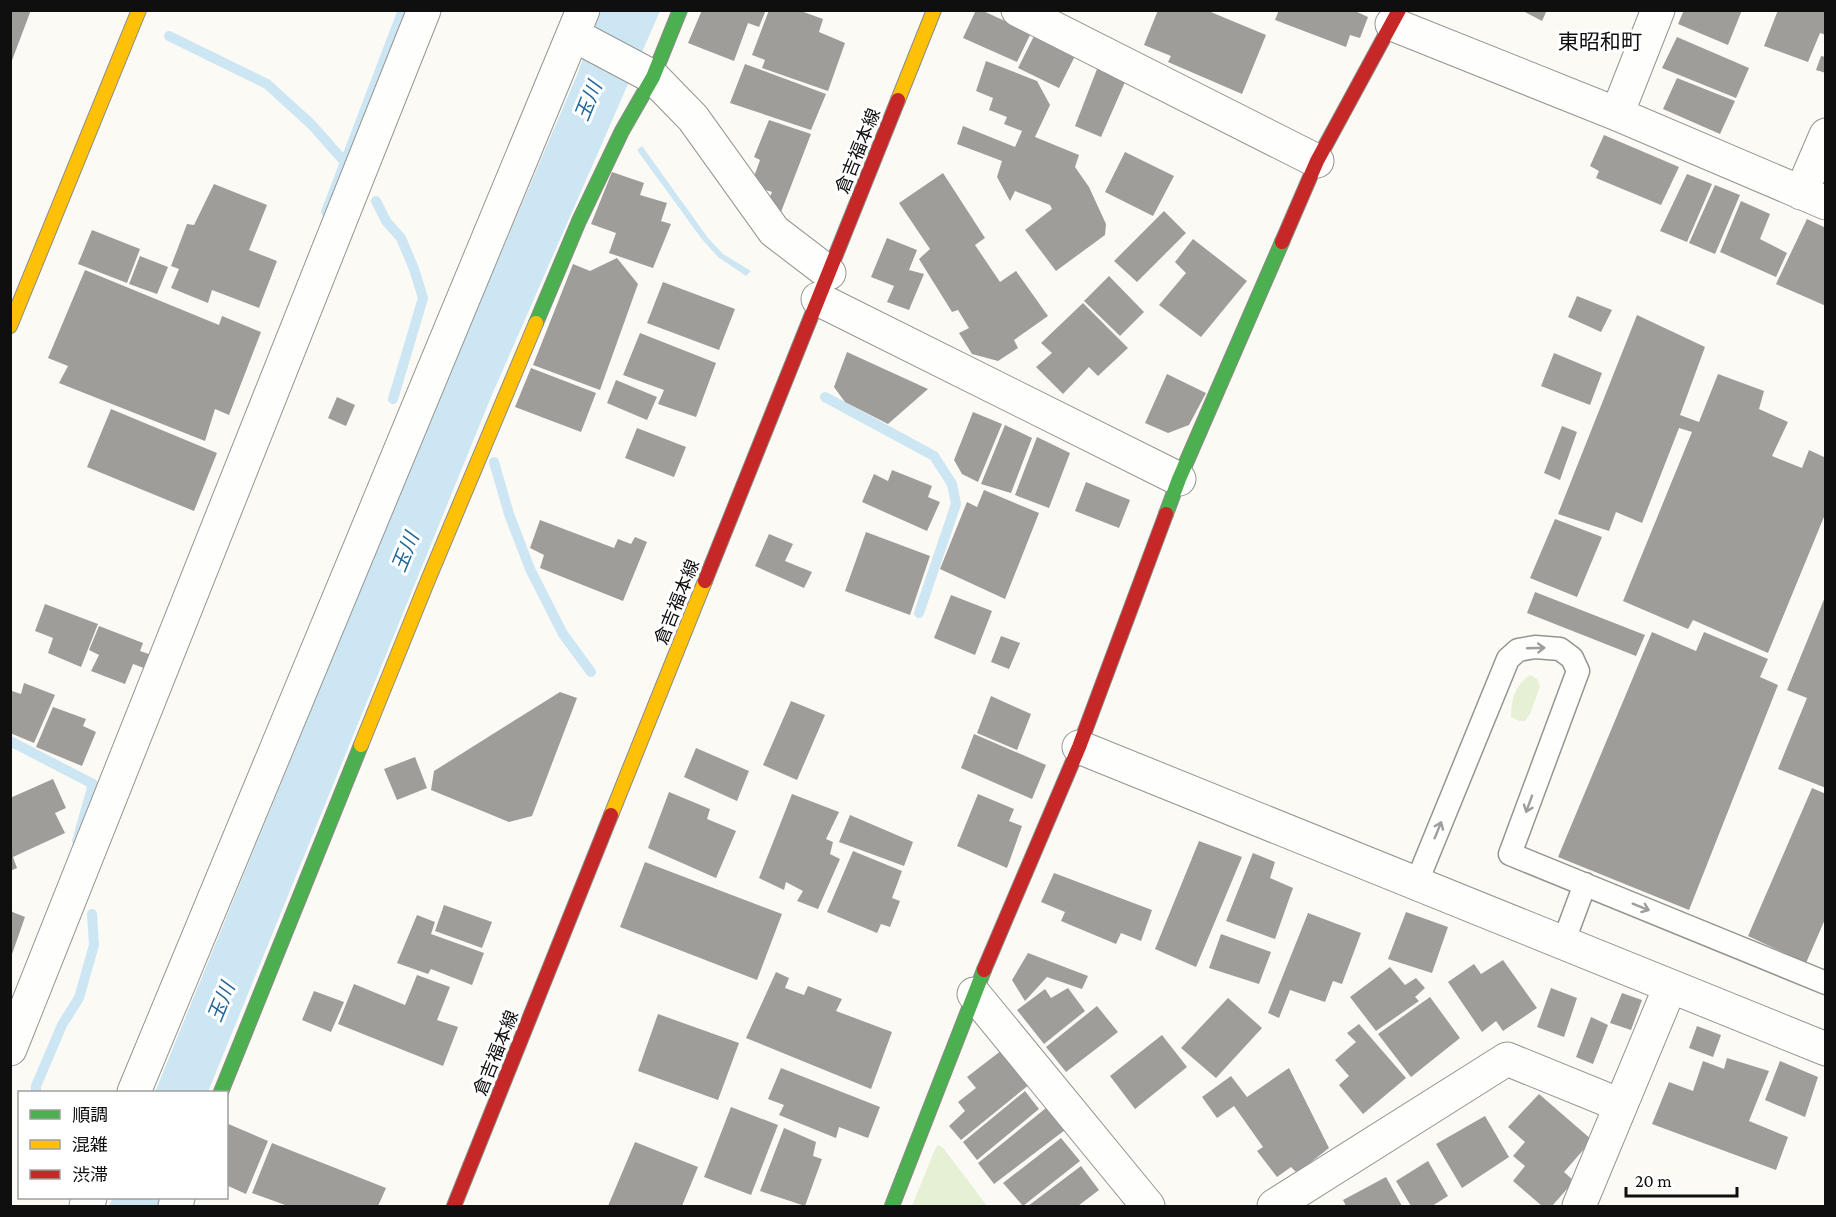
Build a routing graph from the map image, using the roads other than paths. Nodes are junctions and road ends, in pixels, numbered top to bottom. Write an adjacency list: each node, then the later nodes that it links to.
1 (139, 10): 15 (street)
2 (424, 10): 24 (street)
3 (680, 10): 9 (street)
4 (934, 10): 14 (street, 倉吉福本線)
5 (1018, 10): 12 (street)
6 (1658, 10): 10 (street)
7 (1396, 17): 10 (street); 12 (street)
8 (579, 23): 9 (street); 26 (street)
9 (653, 76): 14 (street); 27 (street)
10 (1617, 114): 13 (street)
11 (1826, 135): 13 (street)
12 (1317, 161): 16 (street)
13 (1813, 198)
14 (824, 286): 16 (street); 29 (street, 倉吉福本線)
15 (10, 326)
16 (1179, 479): 17 (street)
17 (1079, 747): 18 (street); 23 (street)
18 (1416, 884): 19 (lane, one-way to 19); 20 (street)
19 (1585, 884): 20 (lane); 21 (lane, one-way to 21)
20 (1563, 944): 22 (street)
21 (1826, 983)
22 (1670, 987): 25 (street); 28 (street)
23 (974, 994): 30 (street); 31 (street)
24 (10, 1049)
25 (1826, 1049)
26 (134, 1091)
27 (221, 1091)
28 (1620, 1105): 32 (street); 33 (street)
29 (454, 1206)
30 (892, 1206)
31 (1148, 1206)
32 (1275, 1206)
33 (1579, 1206)

